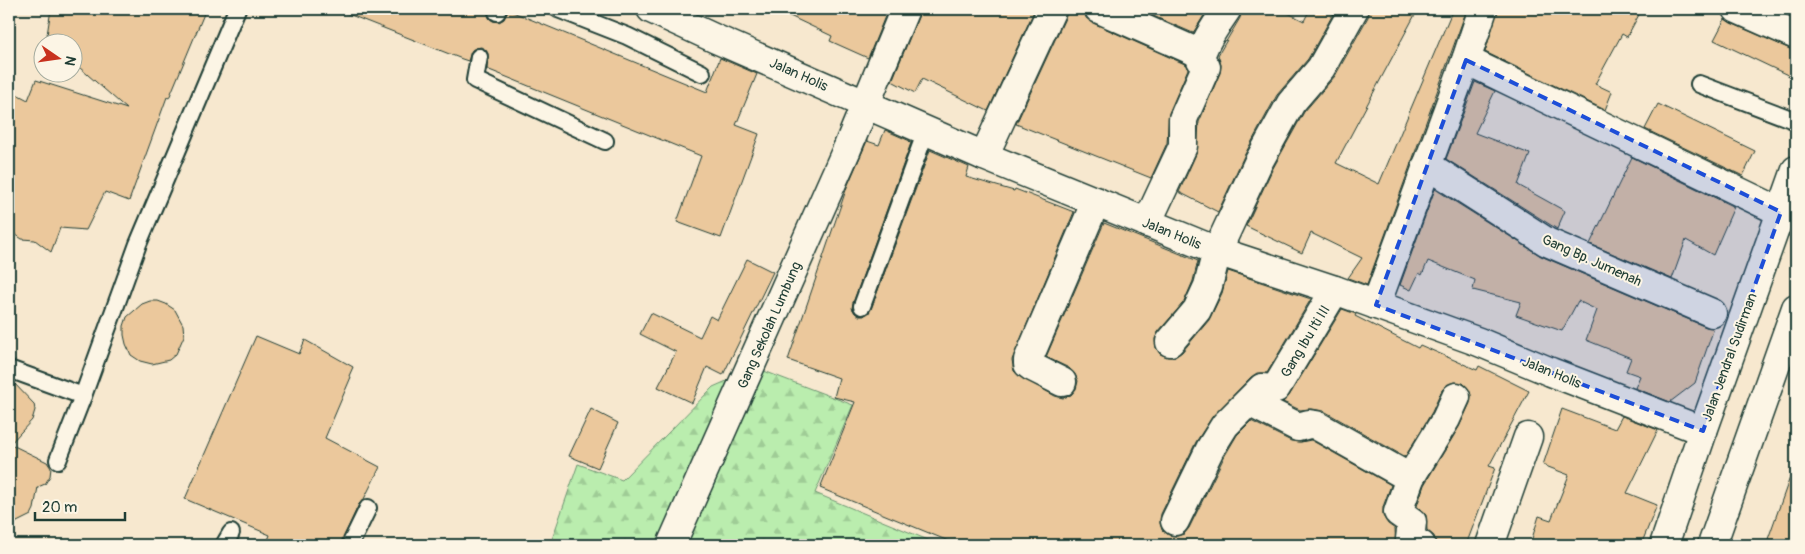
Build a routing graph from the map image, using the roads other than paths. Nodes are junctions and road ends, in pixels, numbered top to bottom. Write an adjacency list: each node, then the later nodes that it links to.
1 (237, 9): 37 (lane)
2 (558, 9): 16 (lane)
3 (651, 9): 11 (main road, Jalan Holis)
4 (905, 9): 18 (main road, Gang Sekolah Lumbung)
5 (1052, 9): 22 (main road)
6 (1099, 9): 13 (main road)
7 (1228, 9): 13 (main road)
8 (1354, 9): 28 (main road)
9 (1483, 9): 15 (main road)
10 (1737, 9): 12 (main road)
11 (697, 18): 18 (main road, Jalan Holis)
12 (1796, 35)
13 (1201, 54): 27 (main road)
14 (479, 57): 21 (lane)
15 (1466, 60): 23 (main road); 26 (main road)
16 (702, 73)
17 (1699, 84): 19 (lane)
18 (865, 103): 20 (main road, Jalan Holis); 47 (main road, Gang Sekolah Lumbung)
19 (1796, 121)
20 (926, 131): 22 (main road, Jalan Holis); 31 (lane)
21 (605, 141)
22 (984, 156): 25 (main road, Jalan Holis)
23 (1427, 165): 30 (main road); 33 (main road, Gang Bp. Jumenah)
24 (1796, 170): 26 (main road, Jalan Jendral Sudirman)
25 (1096, 201): 27 (main road, Jalan Holis); 36 (main road)
26 (1781, 212): 40 (main road, Jalan Jendral Sudirman)
27 (1147, 223): 28 (main road, Jalan Holis)
28 (1217, 251): 29 (main road, Jalan Holis); 34 (main road)
29 (1335, 290): 30 (main road, Jalan Holis); 39 (main road, Gang Ibu Iti III)
30 (1376, 305): 40 (main road, Jalan Holis)
31 (862, 306)
32 (1796, 308): 51 (main road)
33 (1712, 312)
34 (1170, 342)
35 (9, 369): 37 (lane)
36 (1062, 382)
37 (83, 396): 42 (lane)
38 (1456, 397): 43 (main road)
39 (1249, 402): 43 (main road); 45 (main road)
40 (1703, 431): 50 (main road, Jalan Jendral Sudirman)
41 (1528, 437): 49 (main road)
42 (58, 460)
43 (1410, 478): 48 (main road)
44 (368, 508): 46 (lane)
45 (1175, 521)
46 (350, 545)
47 (671, 545)
48 (1421, 545)
49 (1490, 545)
50 (1664, 545)
51 (1712, 545)

